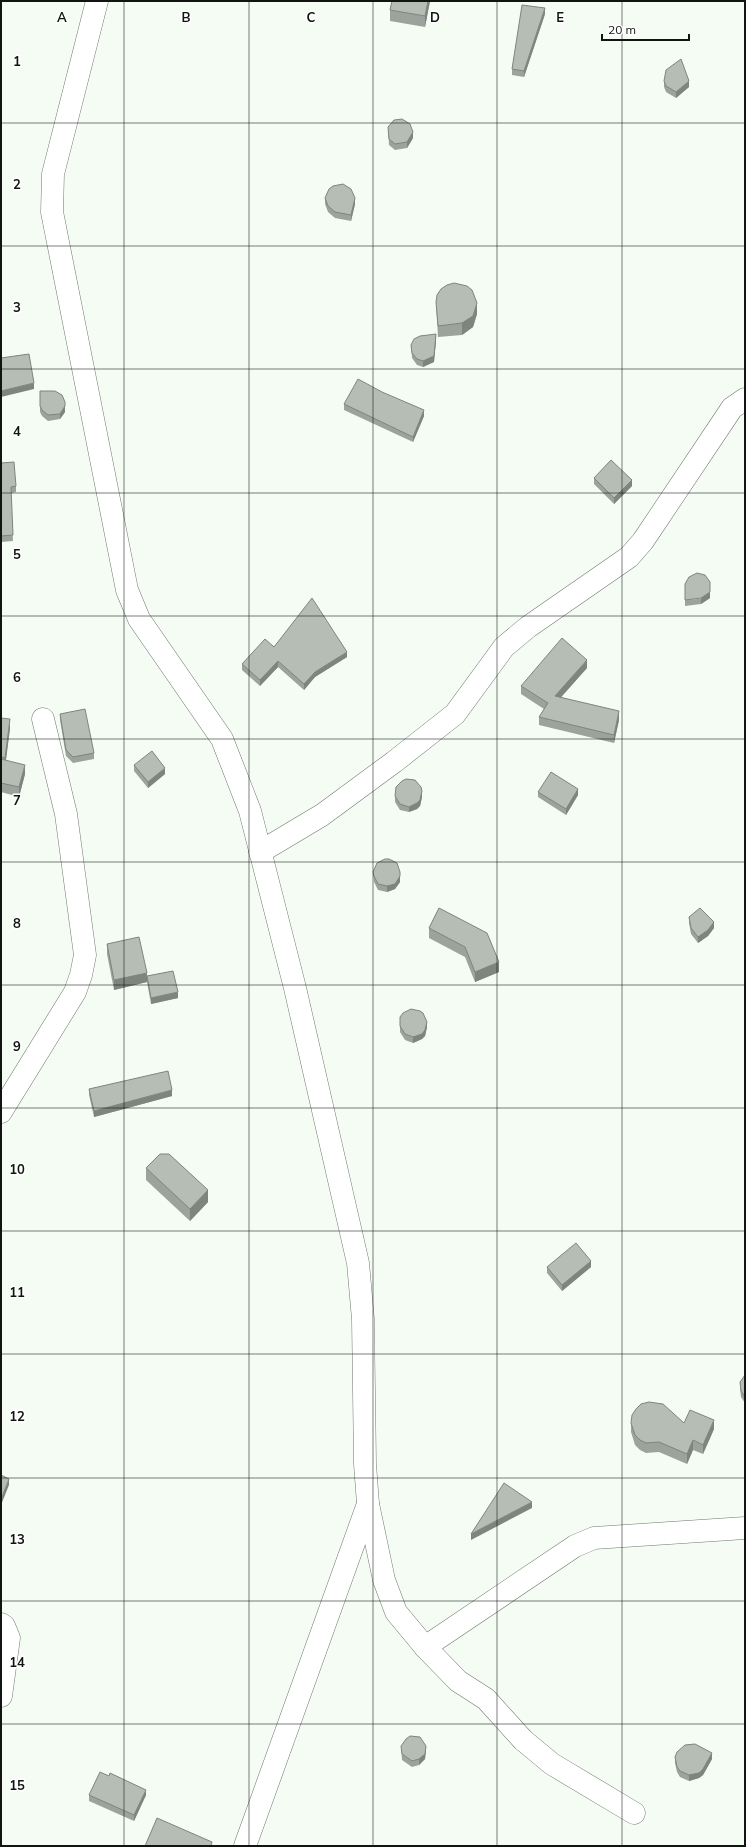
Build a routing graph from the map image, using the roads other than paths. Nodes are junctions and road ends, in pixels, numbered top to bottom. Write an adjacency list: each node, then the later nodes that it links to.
1 (97, 1): 4 (street)
2 (745, 399): 4 (street)
3 (43, 719): 5 (street)
4 (260, 852): 6 (street)
5 (1, 1112)
6 (368, 1504): 9 (street); 12 (street)
7 (745, 1528): 9 (street)
8 (1, 1624): 10 (street)
9 (425, 1647): 11 (street)
10 (1, 1696)
11 (634, 1812)
12 (245, 1846)

